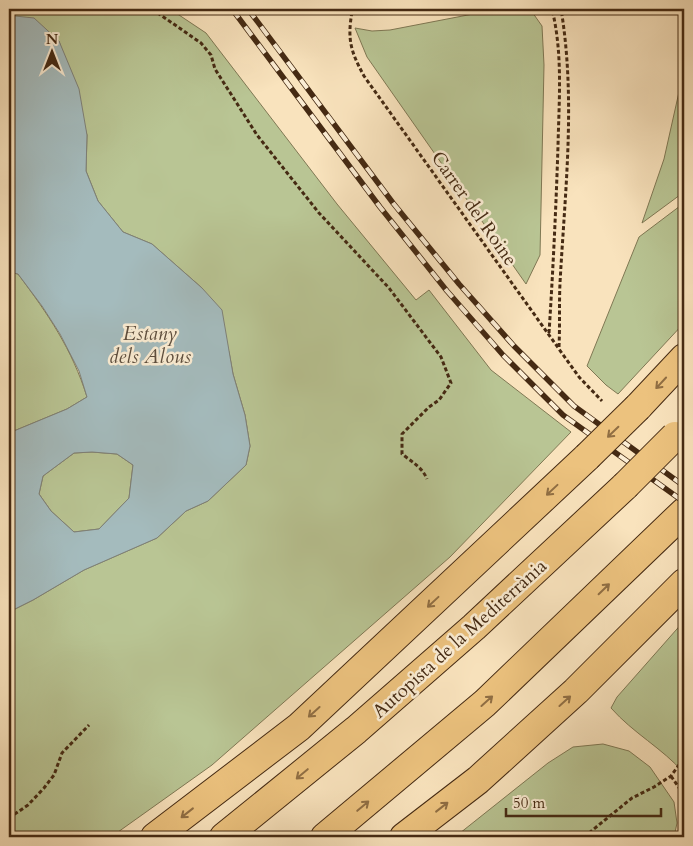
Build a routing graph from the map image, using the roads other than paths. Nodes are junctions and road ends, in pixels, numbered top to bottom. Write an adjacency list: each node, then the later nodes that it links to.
1 (684, 358): 5 (highway, one-way to 5, bridge)
2 (680, 431): 6 (highway, Autopista de la Mediterrània, one-way to 6, bridge)
3 (679, 518): 7 (highway, one-way to 3)
4 (684, 584): 8 (highway, one-way to 4)
5 (155, 837)
6 (224, 837)
7 (325, 837)
8 (404, 837)

